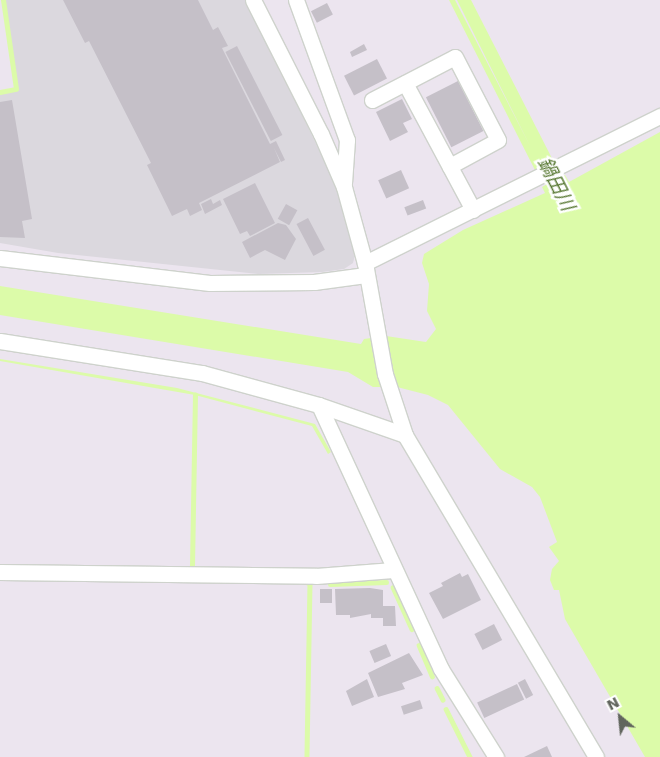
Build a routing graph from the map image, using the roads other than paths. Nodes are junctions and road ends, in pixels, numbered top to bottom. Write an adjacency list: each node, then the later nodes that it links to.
1 (254, 0): 7 (street)
2 (296, 0): 7 (street)
3 (405, 83): 4 (street); 6 (street); 6 (street)
4 (372, 100)
5 (660, 116): 8 (street)
6 (450, 166): 8 (street)
7 (344, 187): 10 (street)
8 (474, 210): 10 (street)
9 (0, 258): 10 (street)
10 (365, 269): 13 (street)
11 (0, 341): 12 (street)
12 (319, 405): 13 (street); 14 (street)
13 (405, 435): 17 (street)
14 (393, 570): 15 (street); 16 (street)
15 (0, 572)
16 (496, 757)
17 (596, 757)

